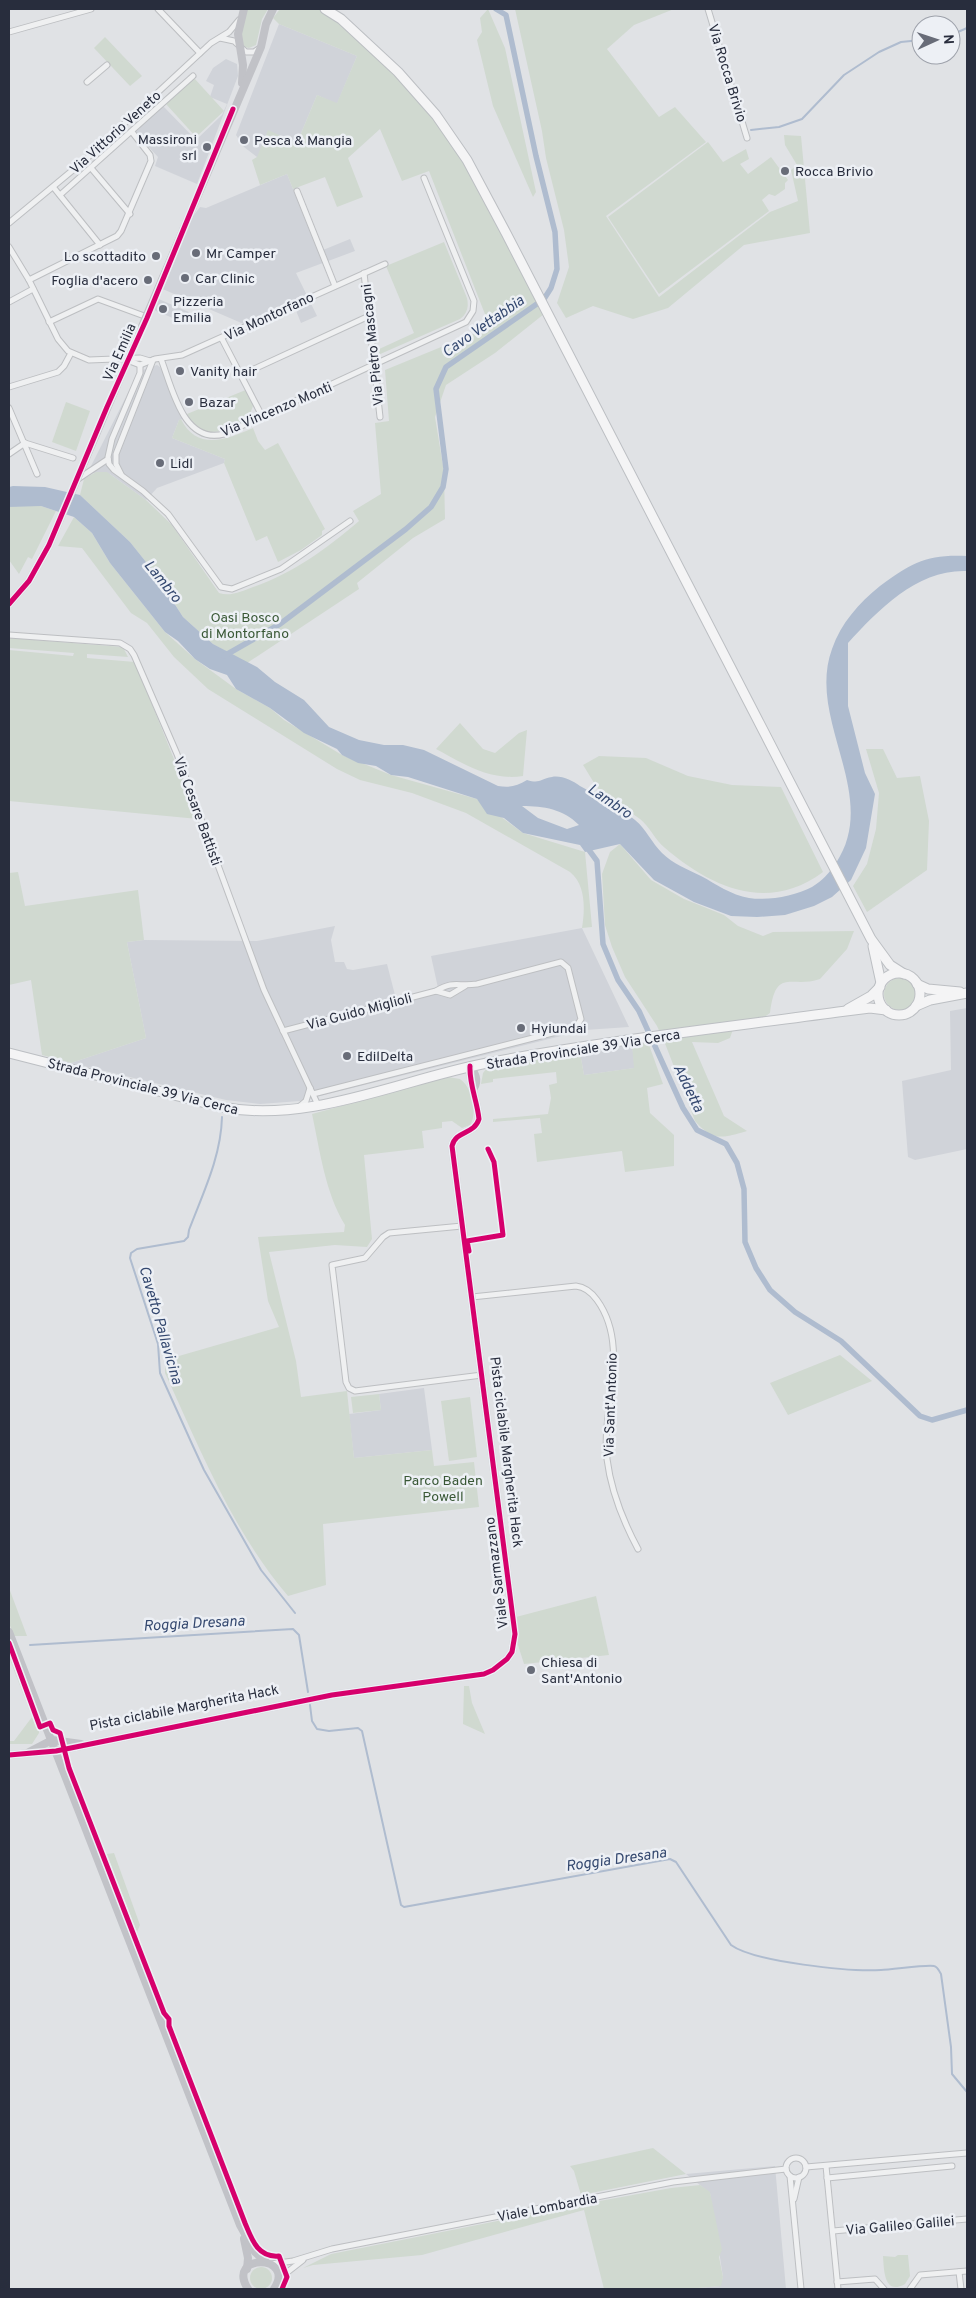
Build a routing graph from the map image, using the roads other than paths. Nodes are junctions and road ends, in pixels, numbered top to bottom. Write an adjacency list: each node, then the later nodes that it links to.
1 (91, 9): 10 (street)
2 (158, 9): 14 (street)
3 (244, 9): 8 (street, Via Emilia)
4 (273, 9): 13 (street, Via Emilia)
5 (325, 9): 9 (main road)
6 (334, 9): 9 (main road)
7 (708, 9): 22 (street, Via Rocca Brivio)
8 (241, 18): 11 (street, Via Vittorio Veneto); 12 (street, Via Emilia)
9 (341, 19): 65 (main road)
10 (9, 32)
11 (220, 38): 12 (street); 14 (street, Via Vittorio Veneto)
12 (238, 46): 13 (street); 20 (street, Via Emilia)
13 (261, 47): 20 (street, Via Emilia)
14 (200, 54): 17 (street, Via Vittorio Veneto)
15 (107, 65): 18 (street)
16 (193, 76): 19 (street)
17 (171, 81): 19 (street); 25 (street, Via Vittorio Veneto)
18 (87, 82)
19 (178, 89): 21 (street)
20 (237, 101): 39 (street, Via Emilia)
21 (132, 132): 23 (street); 28 (street)
22 (747, 138)
23 (91, 168): 27 (street); 28 (street)
24 (424, 178): 47 (street, Via Vincenzo Monti)
25 (54, 188): 27 (street); 29 (street, Via Vittorio Veneto)
26 (297, 191): 35 (street)
27 (60, 195): 30 (street)
28 (130, 214): 30 (street)
29 (9, 223)
30 (100, 245): 34 (street)
31 (9, 247): 34 (street)
32 (385, 264): 33 (street, Via Montorfano)
33 (364, 273): 35 (street, Via Montorfano); 38 (street, Via Pietro Mascagni)
34 (29, 280): 36 (street)
35 (335, 286): 41 (street, Via Montorfano)
36 (33, 288): 37 (street); 40 (street)
37 (9, 302)
38 (369, 316): 47 (street, Via Pietro Mascagni); 48 (street)
39 (147, 318): 40 (street); 44 (street, Via Emilia)
40 (50, 322): 42 (street)
41 (222, 339): 43 (street, Via Montorfano); 48 (street)
42 (71, 353): 44 (street); 49 (street)
43 (161, 359): 45 (street, Via Montorfano); 51 (street, Via Vincenzo Monti)
44 (127, 360): 45 (street); 46 (street); 61 (street, Via Emilia)
45 (152, 361): 46 (street); 60 (street)
46 (140, 365): 56 (street)
47 (374, 366): 51 (street, Via Vincenzo Monti); 52 (street, Via Pietro Mascagni)
48 (241, 375): 51 (street)
49 (9, 388)
50 (9, 408): 53 (street)
51 (262, 416)
52 (380, 417)
53 (26, 443): 54 (street); 55 (street); 59 (street)
54 (9, 454)
55 (73, 458)
56 (108, 459): 57 (street); 58 (street)
57 (94, 469): 58 (street); 61 (street)
58 (112, 469): 60 (street)
59 (37, 474)
60 (121, 474): 62 (street)
61 (74, 485): 63 (street, Via Emilia)
62 (350, 521)
63 (9, 604)
64 (10, 635): 75 (street, Via Cesare Battisti)
65 (871, 939): 66 (main road); 68 (main road)
66 (904, 974): 67 (main road, Strada Provinciale 39 Via Cerca); 68 (main road, Strada Provinciale 39 Via Cerca)
67 (918, 984): 71 (main road, Strada Provinciale 39 Via Cerca); 72 (main road)
68 (881, 985): 73 (main road); 74 (main road, Strada Provinciale 39 Via Cerca)
69 (465, 986): 70 (street, Via Guido Miglioli); 70 (street, Via Guido Miglioli); 79 (street, Via Guido Miglioli)
70 (436, 991): 75 (street, Via Guido Miglioli)
71 (967, 993): 72 (main road, Strada Provinciale 39 Via Cerca)
72 (916, 1006): 73 (main road, Strada Provinciale 39 Via Cerca)
73 (886, 1010): 74 (main road, Strada Provinciale 39 Via Cerca)
74 (838, 1012): 77 (main road, Strada Provinciale 39 Via Cerca)
75 (283, 1031): 78 (street, Via Cesare Battisti)
76 (9, 1053): 81 (main road, Strada Provinciale 39 Via Cerca)
77 (470, 1066): 80 (main road, Strada Provinciale 39 Via Cerca); 82 (street, Viale Sarmazzano)
78 (310, 1087): 79 (street, Via Cesare Battisti); 81 (street)
79 (313, 1094): 80 (street, Via Cesare Battisti)
80 (319, 1106): 81 (main road, Strada Provinciale 39 Via Cerca)
81 (296, 1110)
82 (462, 1226): 83 (street, Viale Sarmazzano); 84 (street)
83 (472, 1297): 84 (street, Viale Sarmazzano); 85 (street, Via Sant'Antonio)
84 (482, 1375): 88 (street, Viale Sarmazzano)
85 (638, 1549)
86 (9, 1632): 87 (street)
87 (52, 1740): 88 (street); 89 (street); 91 (street)
88 (83, 1744): 89 (street)
89 (56, 1751): 91 (street); 103 (street)
90 (10, 1753): 91 (street)
91 (25, 1753)
92 (966, 2153): 93 (street); 94 (street, Viale Lombardia)
93 (967, 2160)
94 (826, 2166): 96 (street, Viale Lombardia); 100 (street)
95 (952, 2166): 100 (street)
96 (806, 2167): 97 (street, Viale Lombardia); 99 (street)
97 (786, 2169): 98 (street); 105 (street, Viale Lombardia)
98 (790, 2176): 99 (street); 101 (street)
99 (799, 2177): 101 (street)
100 (828, 2178): 104 (street)
101 (793, 2207): 114 (street)
102 (967, 2220): 104 (street, Via Galileo Galilei)
103 (240, 2225): 106 (street); 109 (street)
104 (833, 2231): 110 (street)
105 (310, 2256): 106 (street, Viale Lombardia); 111 (street, Viale Lombardia)
106 (268, 2263): 109 (street); 111 (street)
107 (967, 2271): 108 (street)
108 (960, 2272): 117 (street); 118 (street)
109 (245, 2273): 112 (street); 113 (street)
110 (837, 2282): 115 (street); 116 (street)
111 (275, 2287)
112 (238, 2288)
113 (248, 2289)
114 (801, 2289)
115 (838, 2289)
116 (884, 2289)
117 (910, 2289)
118 (961, 2289)

